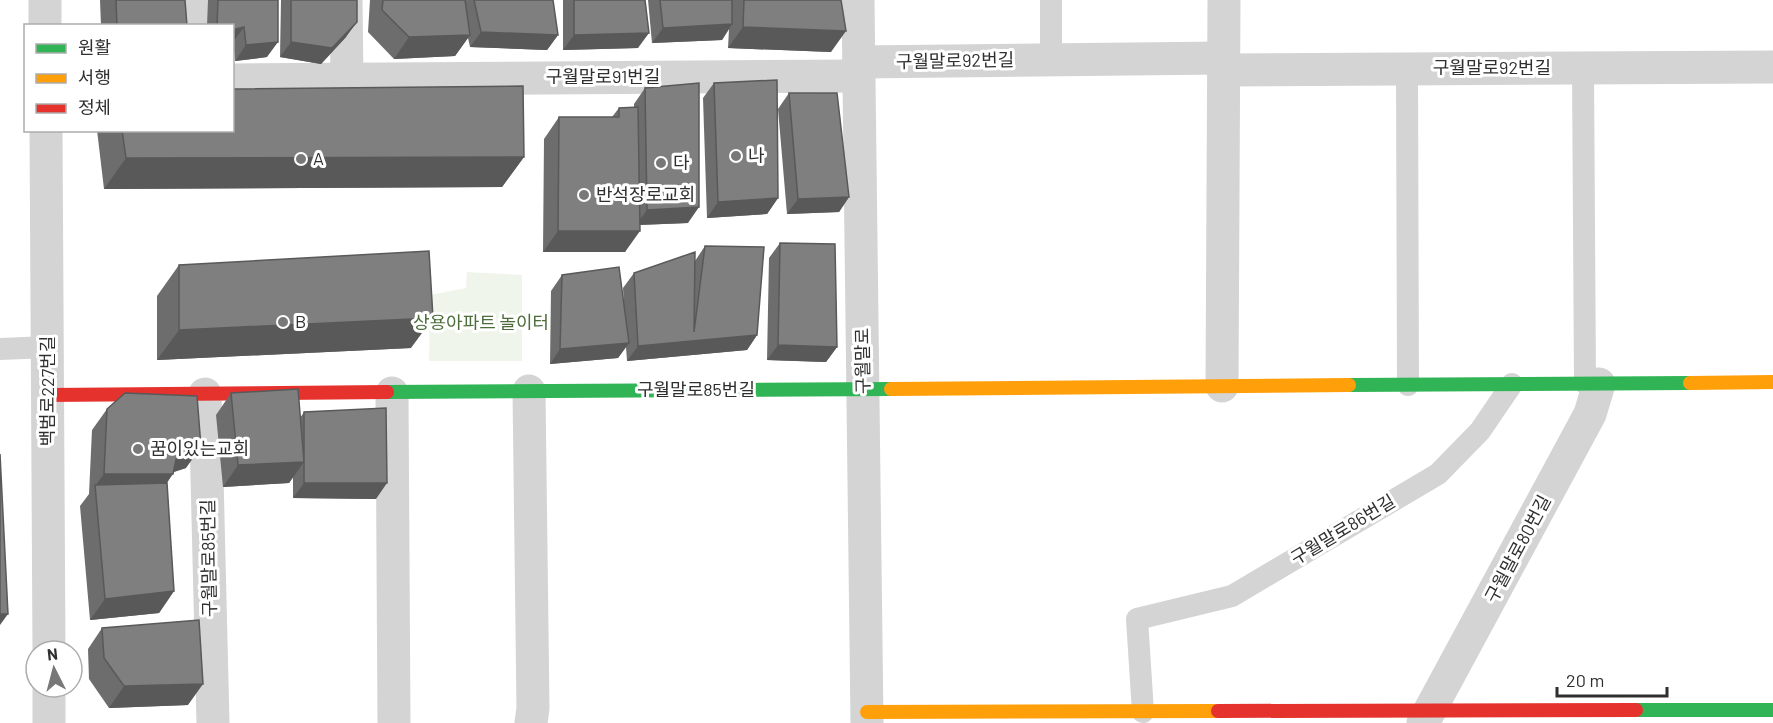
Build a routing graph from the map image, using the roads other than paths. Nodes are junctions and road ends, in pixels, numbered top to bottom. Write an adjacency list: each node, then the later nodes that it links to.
1 (45, 0): 7 (street)
2 (195, 0): 8 (street)
3 (346, 0): 15 (street)
4 (858, 0): 13 (street, 구월말로)
5 (1051, 0): 9 (lane)
6 (1224, 0): 10 (street)
7 (45, 24)
8 (196, 24)
9 (1051, 60): 10 (street, 구월말로92번길); 13 (street, 구월말로92번길)
10 (1224, 64): 14 (street, 구월말로92번길); 24 (street)
11 (1773, 67): 12 (street, 구월말로92번길)
12 (1583, 68): 14 (street, 구월말로92번길); 22 (lane)
13 (859, 69): 15 (street, 구월말로91번길); 25 (street, 구월말로)
14 (1407, 69): 23 (lane)
15 (347, 79): 16 (street, 구월말로91번길)
16 (234, 80)
17 (46, 132): 18 (street, 백범로227번길)
18 (48, 348): 19 (lane); 29 (street, 백범로227번길)
19 (0, 349)
20 (1773, 382): 22 (street)
21 (1512, 384): 22 (street); 23 (street); 33 (lane, 구월말로86번길)
22 (1592, 384): 35 (street, 구월말로80번길)
23 (1408, 385): 24 (street)
24 (1222, 386): 25 (street)
25 (863, 389): 26 (street, 구월말로85번길); 34 (street, 구월말로)
26 (529, 391): 27 (street, 구월말로85번길); 39 (street)
27 (392, 393): 28 (street, 구월말로85번길); 38 (street)
28 (205, 394): 29 (street, 구월말로85번길); 37 (street, 구월말로85번길)
29 (48, 395): 30 (street, 백범로227번길)
30 (49, 639)
31 (49, 699): 36 (street)
32 (1773, 710): 35 (street)
33 (1143, 712): 34 (street); 35 (street)
34 (867, 717)
35 (1427, 717)
36 (50, 723)
37 (213, 723)
38 (394, 723)
39 (531, 723)

